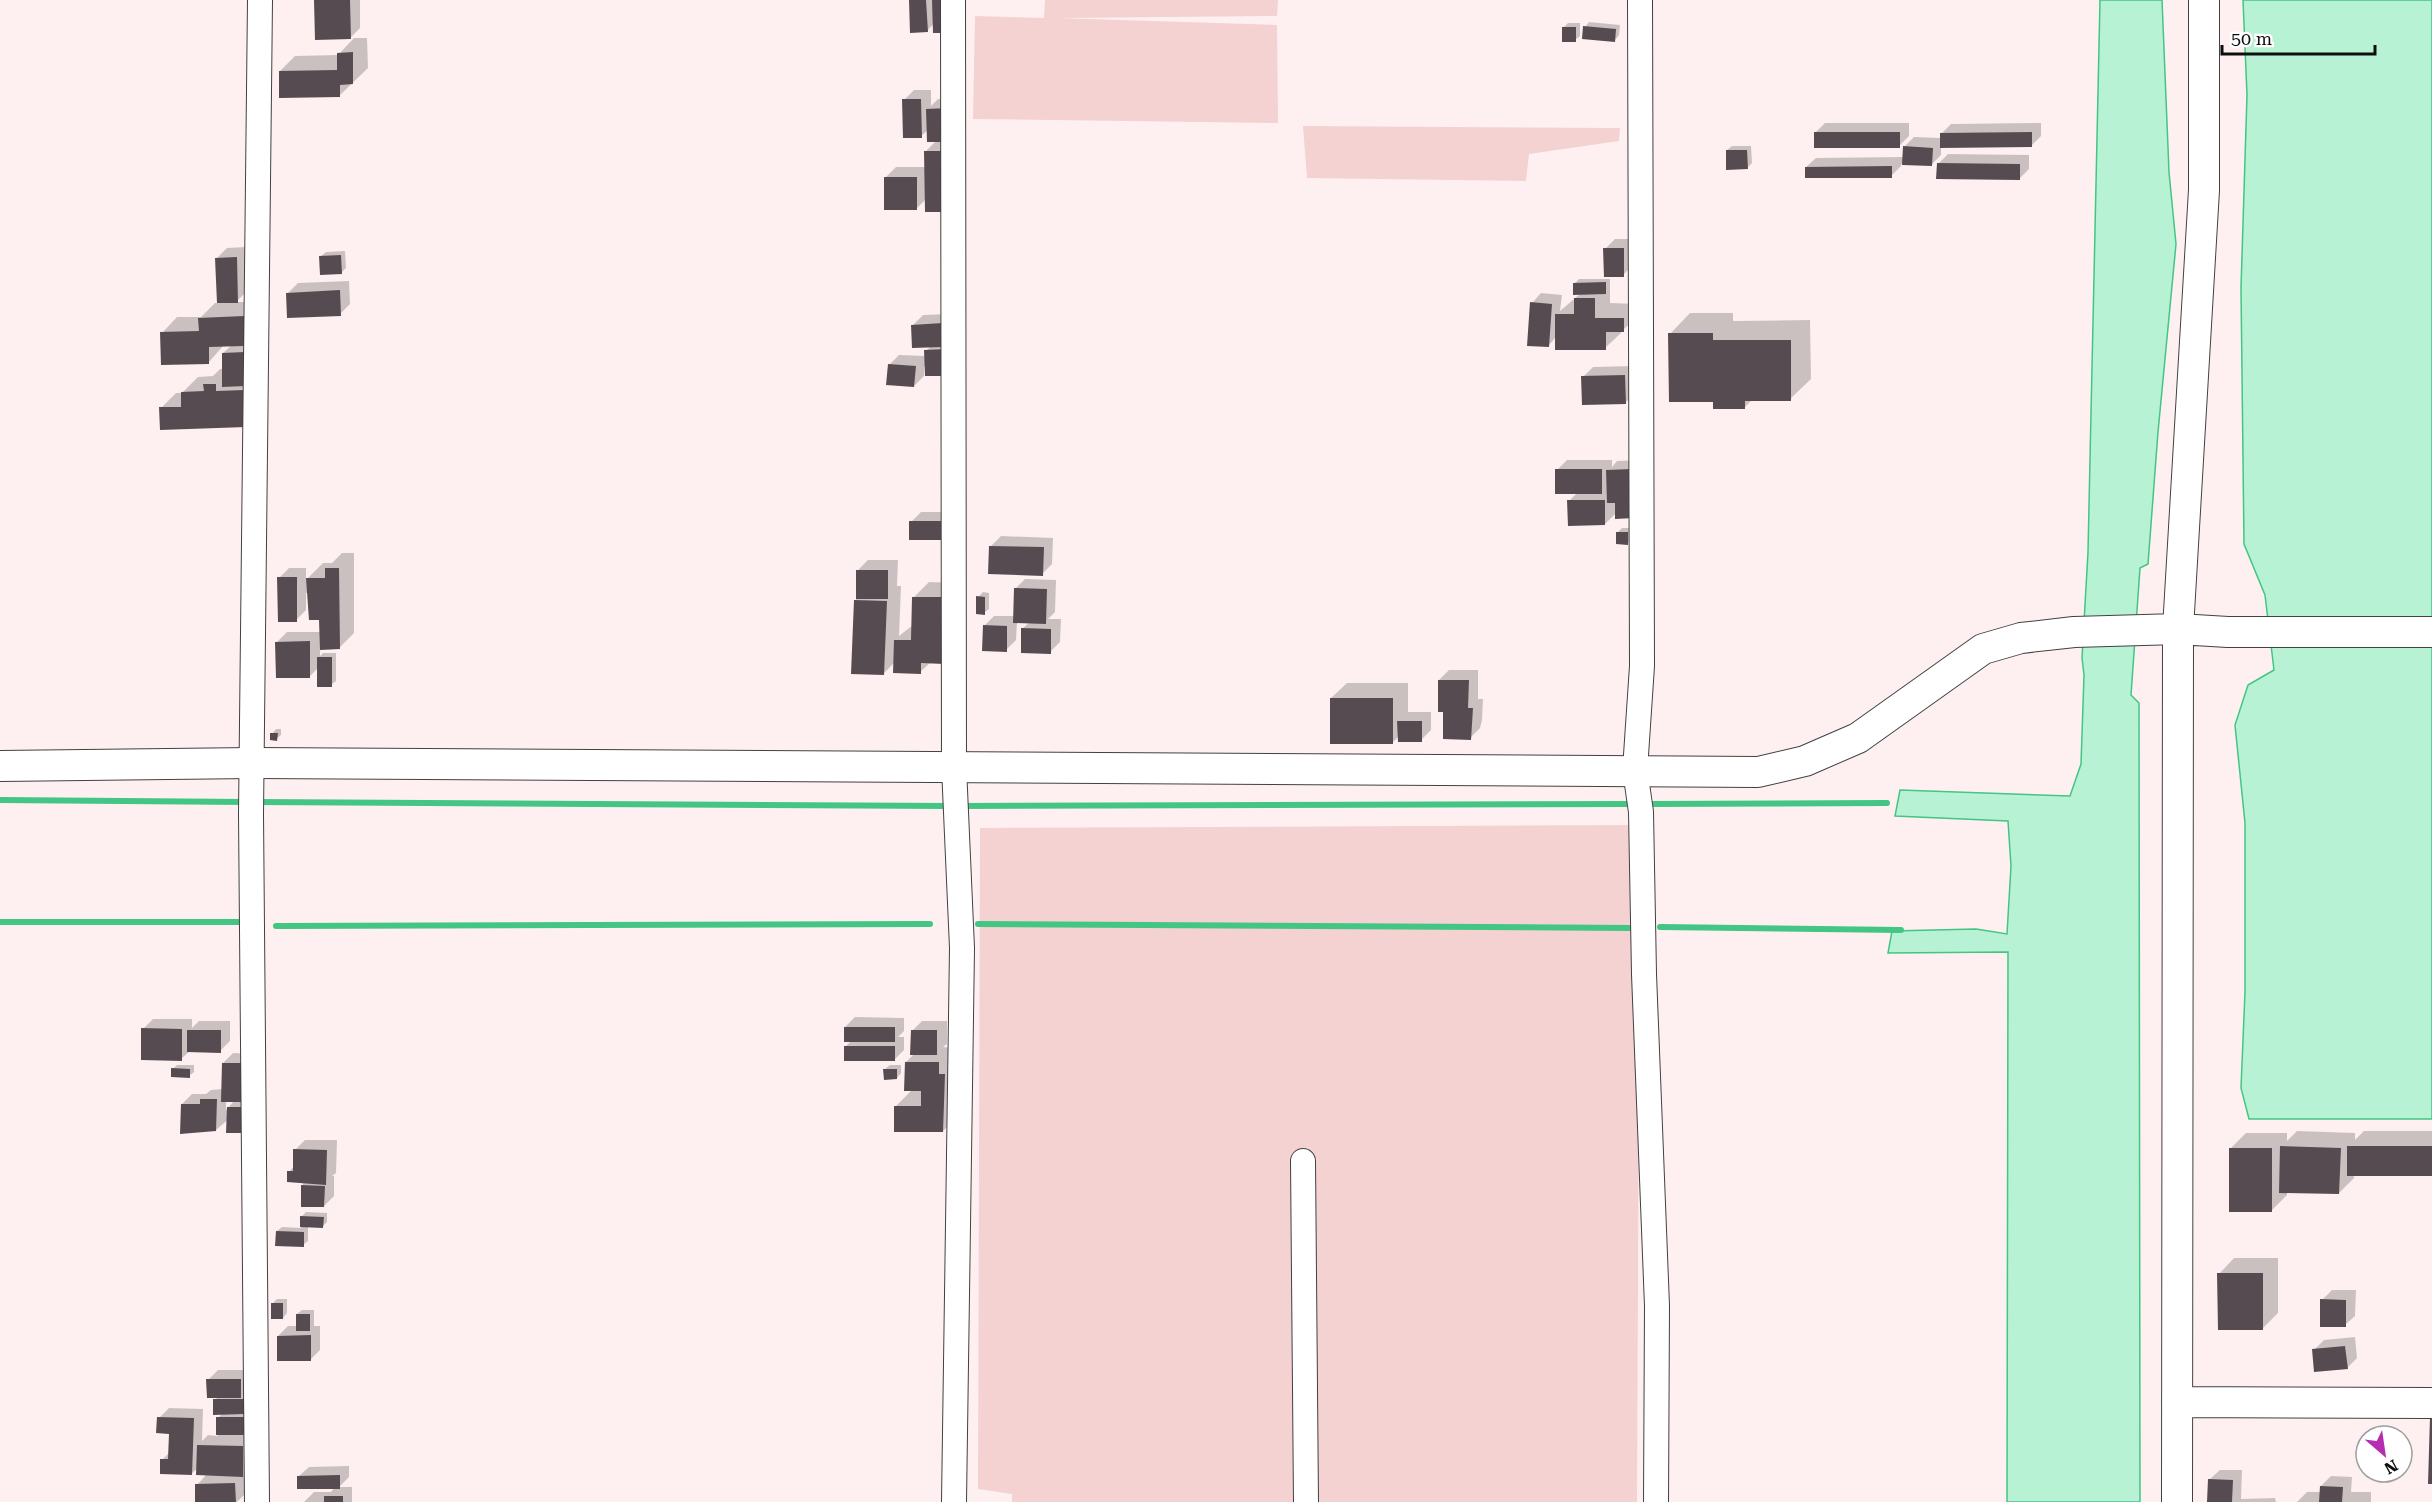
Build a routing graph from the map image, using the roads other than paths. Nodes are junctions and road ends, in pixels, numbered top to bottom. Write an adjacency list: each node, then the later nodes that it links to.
1 (260, 0): 9 (street)
2 (953, 0): 8 (street)
3 (1640, 0): 10 (street)
4 (2204, 0): 5 (street)
5 (2178, 630): 6 (street); 10 (street); 12 (street)
6 (2432, 632)
7 (0, 765): 9 (street)
8 (954, 767): 9 (street); 10 (street); 15 (street)
9 (252, 769): 14 (street)
10 (1635, 770): 17 (street)
11 (1303, 1161): 16 (street)
12 (2177, 1402): 13 (street); 18 (street)
13 (2432, 1403)
14 (257, 1502)
15 (954, 1502)
16 (1306, 1502)
17 (1656, 1502)
18 (2177, 1502)

